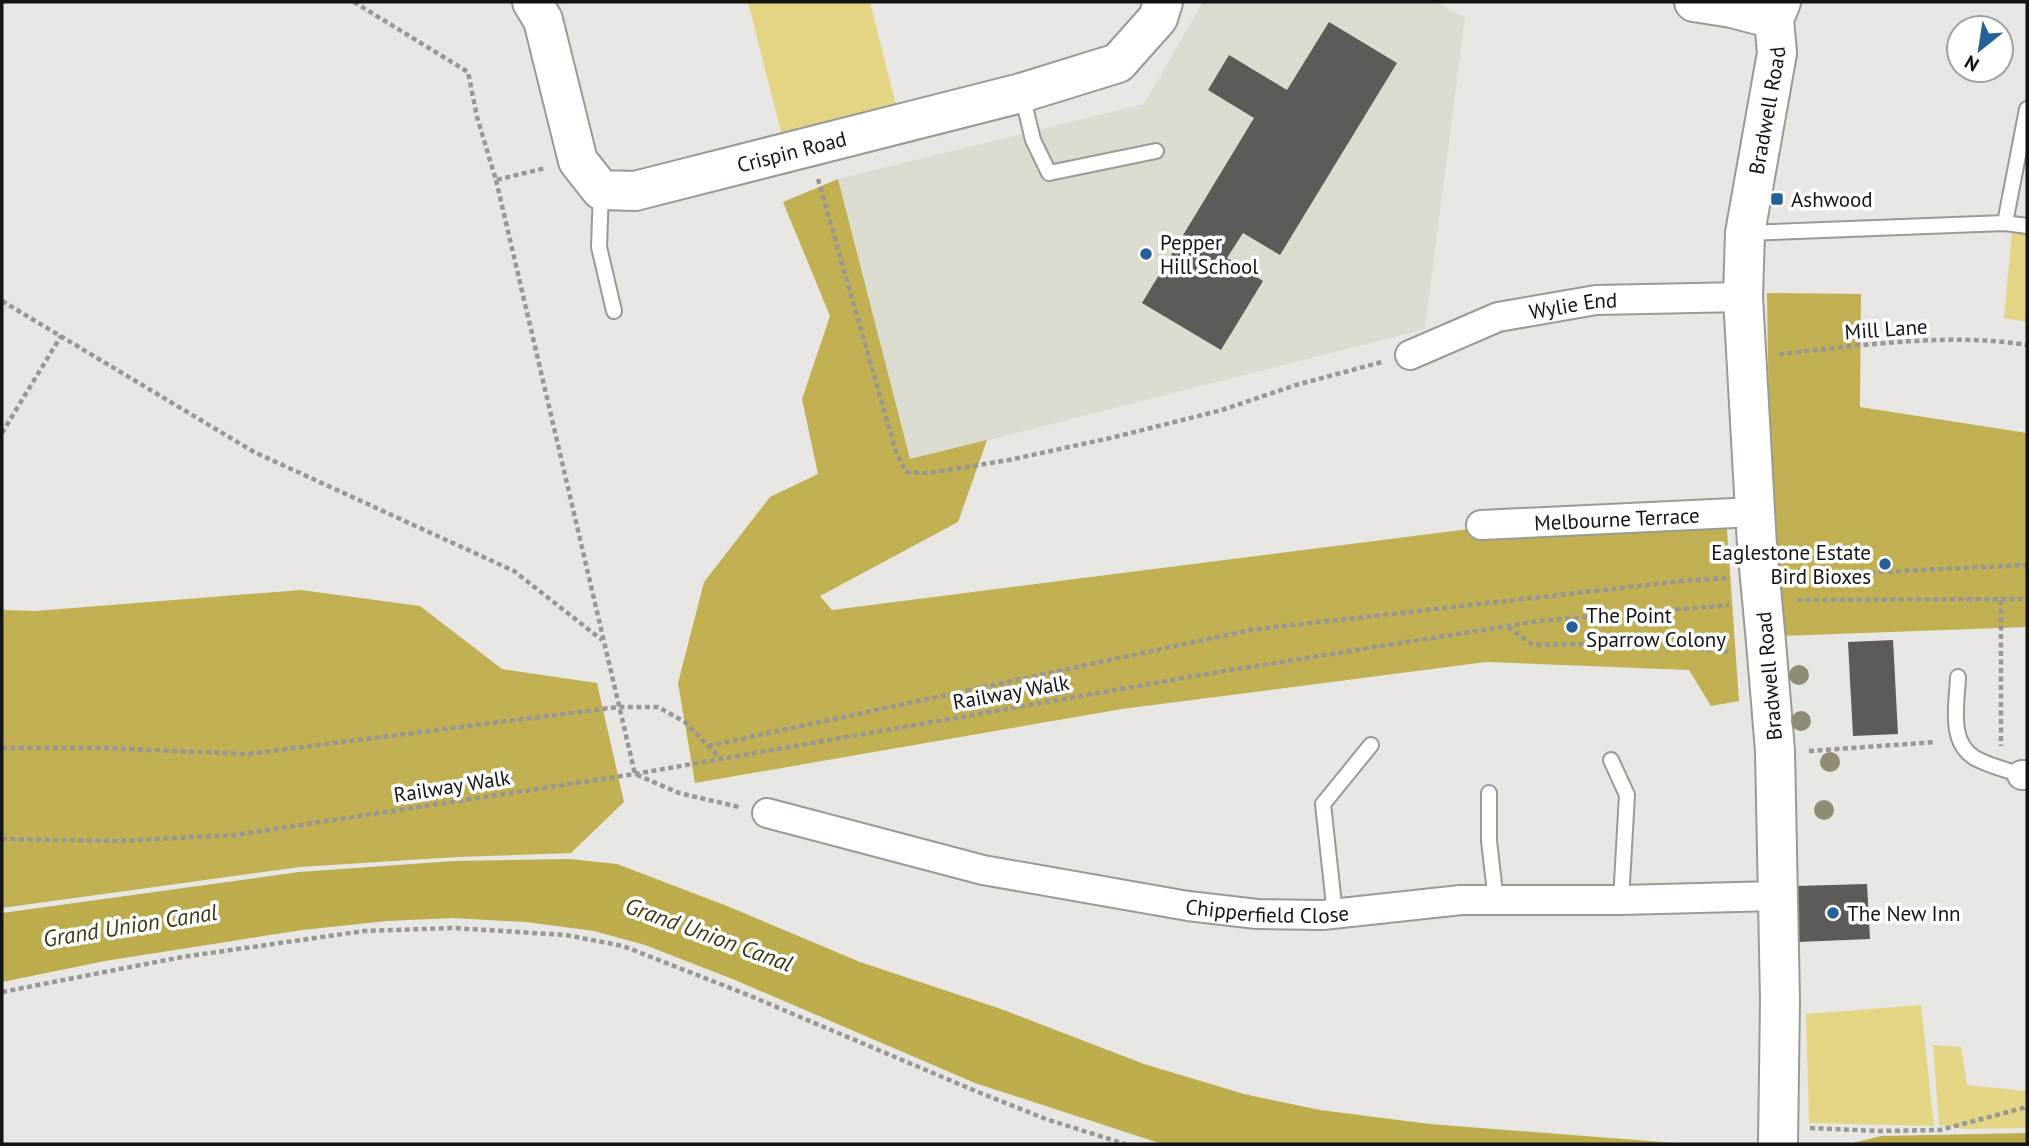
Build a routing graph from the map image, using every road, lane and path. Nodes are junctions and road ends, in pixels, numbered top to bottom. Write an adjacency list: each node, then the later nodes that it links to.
1 (354, 2): 11 (path)
2 (532, 2): 10 (street)
3 (1694, 2): 5 (street)
4 (1161, 10): 6 (street, Crispin Road)
5 (1778, 11): 14 (street, Bradwell Road)
6 (1021, 93): 8 (street, Crispin Road); 9 (lane)
7 (2027, 108): 12 (lane)
8 (809, 148): 10 (street, Crispin Road); 20 (path)
9 (1156, 152)
10 (590, 176): 11 (path); 17 (lane)
11 (496, 180): 33 (path)
12 (2005, 223): 13 (lane); 14 (lane)
13 (2027, 226)
14 (1745, 233): 15 (street, Bradwell Road)
15 (1743, 297): 20 (street, Wylie End); 21 (street, Bradwell Road)
16 (2, 301): 18 (path)
17 (614, 312)
18 (61, 336): 22 (path); 33 (path)
19 (2027, 345): 21 (path, Mill Lane)
20 (1410, 355)
21 (1747, 358): 24 (street, Bradwell Road)
22 (2, 433)
23 (1481, 525): 24 (street, Melbourne Terrace)
24 (1756, 529): 34 (street, Bradwell Road, bridge)
25 (2027, 565): 26 (path)
26 (1785, 576)
27 (1731, 578): 39 (path)
28 (2027, 599): 30 (path)
29 (1793, 600): 30 (path)
30 (2001, 600): 44 (path)
31 (1739, 604): 32 (path, Railway Walk)
32 (1508, 626): 34 (path); 42 (path, Railway Walk)
33 (603, 641): 36 (path)
34 (1753, 647): 41 (street, Bradwell Road)
35 (1958, 677): 37 (lane)
36 (618, 707): 39 (path); 40 (path); 45 (path)
37 (1958, 740): 41 (path); 44 (lane)
38 (1371, 745): 52 (lane)
39 (708, 746): 42 (path)
40 (2, 748)
41 (1775, 751): 49 (street, Bradwell Road)
42 (720, 758): 45 (path, Railway Walk)
43 (1611, 761): 50 (lane)
44 (2017, 773)
45 (635, 774): 47 (path); 48 (path, Railway Walk)
46 (1489, 793): 51 (lane)
47 (767, 813): 52 (street, Chipperfield Close)
48 (2, 839)
49 (1776, 896): 50 (street, Chipperfield Close); 56 (street, Bradwell Road)
50 (1622, 900): 51 (street, Chipperfield Close)
51 (1496, 901): 52 (street, Chipperfield Close)
52 (1335, 914)
53 (2, 992): 57 (path)
54 (2027, 1107): 55 (path)
55 (1838, 1129)
56 (1778, 1141)
57 (1125, 1144)

